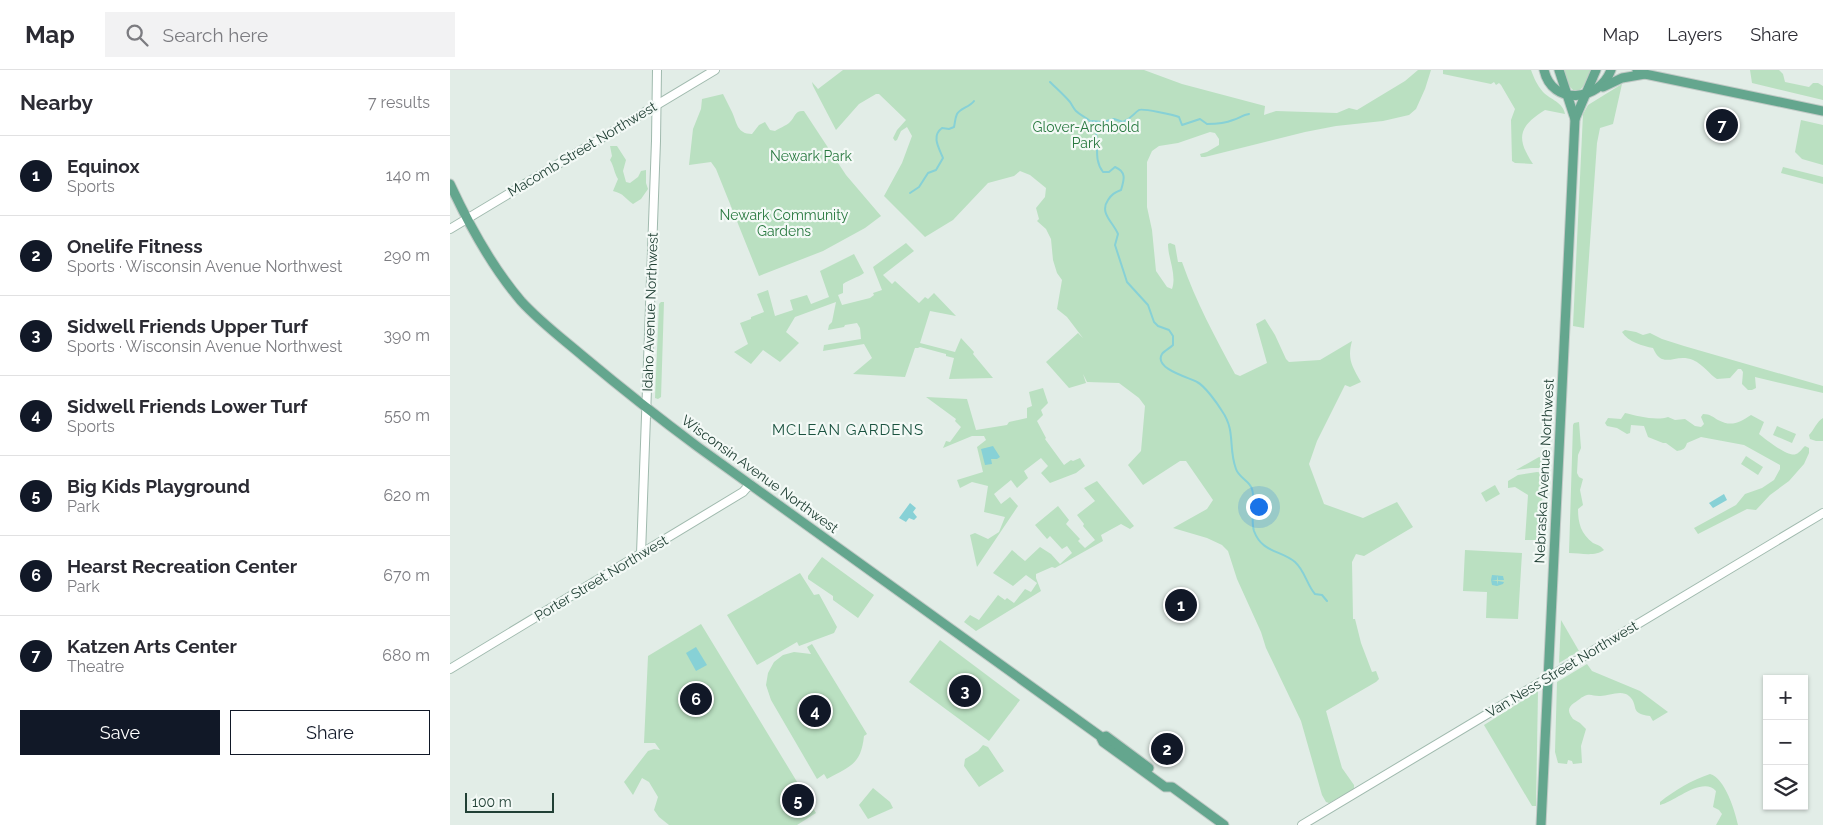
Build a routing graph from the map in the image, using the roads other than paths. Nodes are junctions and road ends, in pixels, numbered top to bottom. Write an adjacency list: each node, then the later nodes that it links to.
1 (657, 70): 10 (street, Idaho Avenue Northwest)
2 (715, 70): 10 (street, Macomb Street Northwest)
3 (1560, 70): 8 (main road, Nebraska Avenue Northwest)
4 (1596, 70): 9 (main road, Nebraska Avenue Northwest)
5 (1612, 70): 9 (main road)
6 (1544, 72): 8 (main road)
7 (1641, 72): 9 (main road); 11 (main road)
8 (1567, 94): 9 (main road); 12 (main road, Nebraska Avenue Northwest)
9 (1589, 94): 12 (main road, Nebraska Avenue Northwest)
10 (656, 106): 14 (street, Macomb Street Northwest); 16 (street, Idaho Avenue Northwest)
11 (1823, 111)
12 (1575, 119): 21 (main road, Nebraska Avenue Northwest)
13 (450, 184): 14 (main road, Wisconsin Avenue Northwest)
14 (467, 219): 15 (street, Macomb Street Northwest); 16 (main road, Wisconsin Avenue Northwest)
15 (450, 229)
16 (646, 408): 17 (main road, Wisconsin Avenue Northwest); 19 (street, Idaho Avenue Northwest)
17 (750, 484): 19 (street, Porter Street Northwest); 22 (main road, Wisconsin Avenue Northwest)
18 (1823, 513): 21 (street, Van Ness Street Northwest)
19 (642, 554): 20 (street, Porter Street Northwest)
20 (450, 669)
21 (1548, 677): 23 (street, Van Ness Street Northwest); 24 (main road, Nebraska Avenue Northwest)
22 (1224, 825)
23 (1302, 825)
24 (1541, 825)

